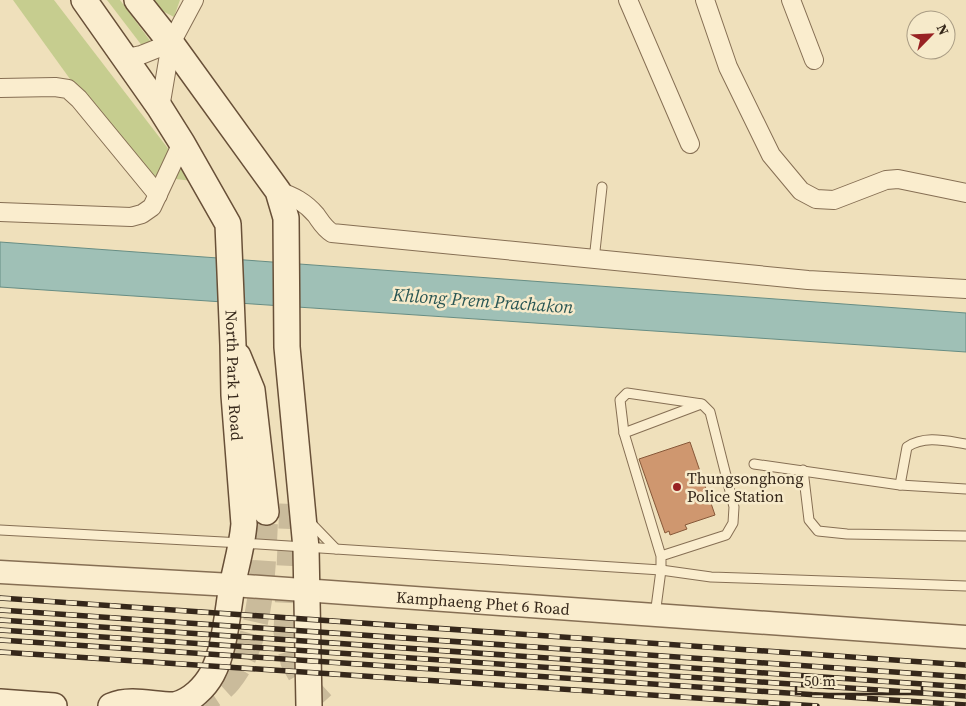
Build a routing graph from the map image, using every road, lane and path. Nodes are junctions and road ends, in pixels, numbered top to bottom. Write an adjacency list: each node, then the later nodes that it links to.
1 (84, 0): 8 (main road, North Park 1 Road)
2 (137, 0): 7 (main road)
3 (194, 0): 7 (street)
4 (628, 0): 13 (street)
5 (705, 0): 16 (street)
6 (791, 0): 9 (street)
7 (171, 44): 8 (street); 11 (street); 15 (main road)
8 (126, 58): 11 (main road, North Park 1 Road)
9 (814, 60)
10 (0, 88): 17 (street)
11 (160, 108): 12 (main road, North Park 1 Road)
12 (182, 143): 17 (street); 21 (main road, North Park 1 Road)
13 (690, 144)
14 (602, 187): 19 (lane)
15 (278, 191): 19 (street); 29 (main road)
16 (966, 193)
17 (158, 196): 18 (street)
18 (0, 212)
19 (594, 260): 20 (street)
20 (966, 289)
21 (233, 345): 30 (main road); 33 (main road, North Park 1 Road)
22 (702, 404): 23 (lane); 23 (lane); 36 (lane)
23 (624, 433): 36 (lane)
24 (966, 444): 27 (lane)
25 (754, 464): 26 (lane)
26 (804, 470): 27 (lane); 32 (lane)
27 (900, 485): 28 (lane)
28 (966, 489)
29 (298, 509): 34 (main road); 35 (lane)
30 (266, 512)
31 (0, 530): 33 (lane)
32 (966, 536)
33 (242, 543): 34 (lane); 39 (main road, North Park 1 Road)
34 (306, 548): 35 (lane); 41 (main road)
35 (336, 549): 37 (lane)
36 (661, 556): 37 (lane)
37 (661, 570): 40 (lane); 42 (lane)
38 (0, 572): 39 (street, Kamphaeng Phet 6 Road)
39 (232, 585): 41 (street, Kamphaeng Phet 6 Road); 46 (main road, North Park 1 Road)
40 (966, 586)
41 (308, 590): 42 (street, Kamphaeng Phet 6 Road); 47 (main road)
42 (655, 616): 43 (street, Kamphaeng Phet 6 Road)
43 (966, 637)
44 (0, 702): 45 (main road)
45 (54, 706)
46 (111, 706)
47 (309, 706)

